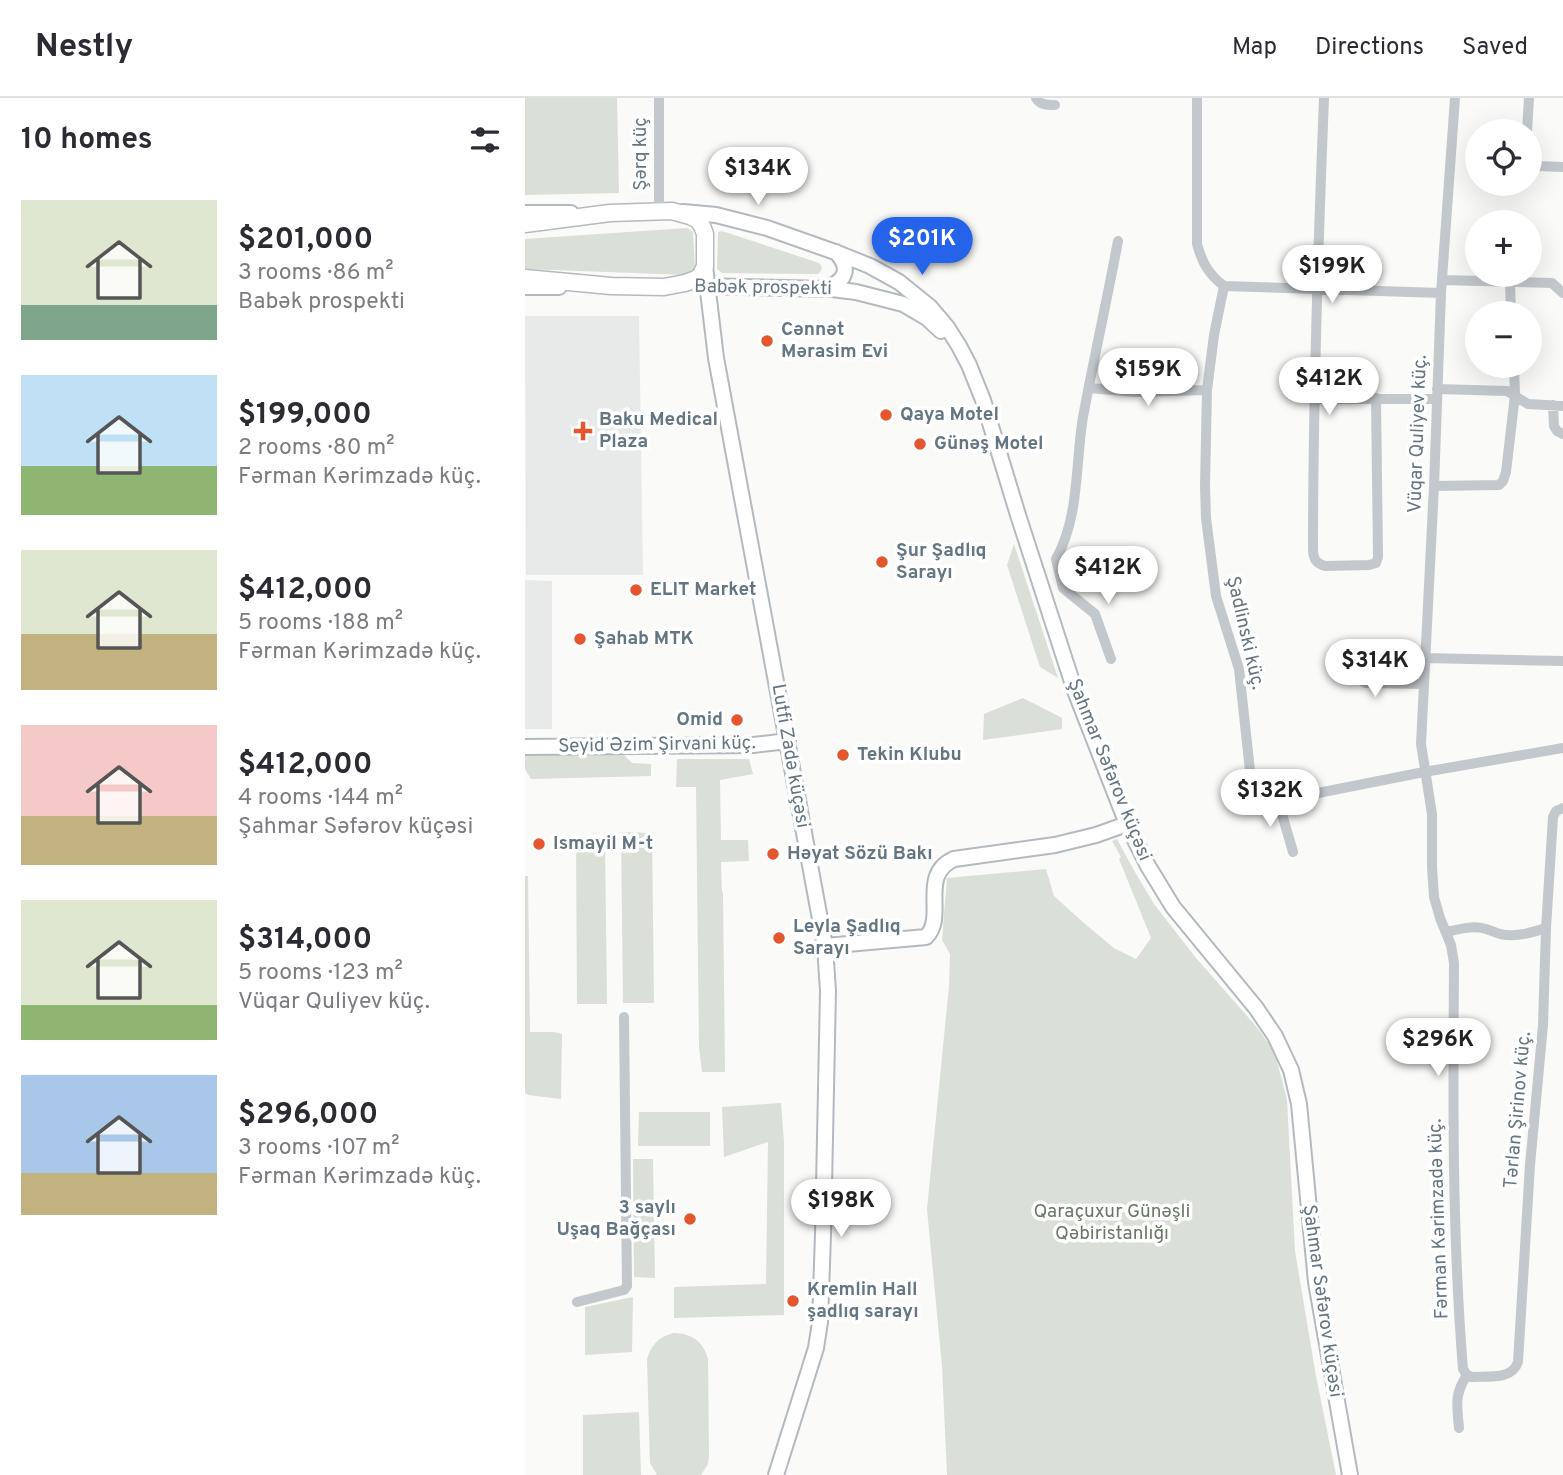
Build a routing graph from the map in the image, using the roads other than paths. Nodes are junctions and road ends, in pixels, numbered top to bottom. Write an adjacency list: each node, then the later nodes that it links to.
1 (659, 98): 11 (street, Şərq küç)
2 (1036, 98): 7 (street)
3 (1197, 98): 24 (street)
4 (1324, 98): 28 (street)
5 (1455, 98): 19 (street, Vüqar Quliyev küç.)
6 (1529, 98): 8 (street)
7 (1055, 105)
8 (1528, 119)
9 (1542, 166): 10 (street)
10 (1563, 167)
11 (665, 211): 13 (main road, Babək prospekti); 16 (main road, Babək prospekti); 17 (main road, Babək prospekti)
12 (525, 213): 13 (main road, Babək prospekti)
13 (611, 213): 14 (main road, Babək prospekti)
14 (525, 224)
15 (1118, 241): 33 (street)
16 (835, 251): 27 (main road); 31 (main road, Babək prospekti)
17 (705, 266): 23 (main road, Lutfi Zadə küçəsi); 25 (main road, Babək prospekti)
18 (525, 278): 22 (main road, Babək prospekti)
19 (1442, 280): 20 (street); 29 (street, Vüqar Quliyev küç.)
20 (1465, 281)
21 (1542, 283): 30 (street)
22 (611, 286): 25 (main road, Babək prospekti); 26 (main road, Babək prospekti)
23 (706, 286): 25 (main road, Babək prospekti); 27 (main road, Babək prospekti); 49 (main road, Lutfi Zadə küçəsi)
24 (1224, 286): 28 (street); 34 (street, Şadlinski küç.)
25 (664, 287)
26 (525, 288)
27 (824, 289): 31 (main road, Babək prospekti)
28 (1316, 289): 29 (street); 38 (street)
29 (1441, 293): 35 (street, Vüqar Quliyev küç.)
30 (1563, 293)
31 (966, 360): 43 (main road, Şahmar Səfərov küçəsi)
32 (1514, 378): 36 (street)
33 (1090, 388): 34 (street); 42 (street)
34 (1207, 390): 53 (street, Şadlinski küç.)
35 (1437, 394): 36 (street); 37 (street); 41 (street, Vüqar Quliyev küç.)
36 (1515, 396): 39 (street); 41 (street)
37 (1376, 398): 38 (street); 38 (street)
38 (1313, 399)
39 (1558, 405): 40 (street)
40 (1563, 434)
41 (1434, 486): 44 (street, Vüqar Quliyev küç.)
42 (1060, 574): 43 (street); 45 (street)
43 (1039, 580): 55 (main road, Şahmar Səfərov küçəsi)
44 (1425, 658): 46 (street); 48 (street, Vüqar Quliyev küç.)
45 (1111, 659)
46 (1563, 661)
47 (1357, 668): 48 (street)
48 (1423, 684): 52 (street, Vüqar Quliyev küç.)
49 (788, 741): 50 (main road, Seyid Əzim Şirvani küç.); 59 (main road, Lutfi Zadə küçəsi)
50 (525, 747)
51 (1563, 748): 52 (street)
52 (1424, 772): 53 (street); 58 (street, Fərman Kərimzadə küç.)
53 (1277, 797): 56 (street)
54 (1563, 808): 57 (street, Tərlan Şirinov küç.)
55 (1126, 824): 59 (main road); 65 (main road, Şahmar Səfərov küçəsi)
56 (1293, 852)
57 (1546, 928): 58 (street); 62 (street, Tərlan Şirinov küç.)
58 (1447, 932): 62 (street, Fərman Kərimzadə küç.)
59 (825, 946): 64 (main road, Lutfi Zadə küçəsi)
60 (624, 1017): 61 (street)
61 (577, 1302)
62 (1467, 1375): 63 (street)
63 (1459, 1428)
64 (776, 1475)
65 (1350, 1475)

